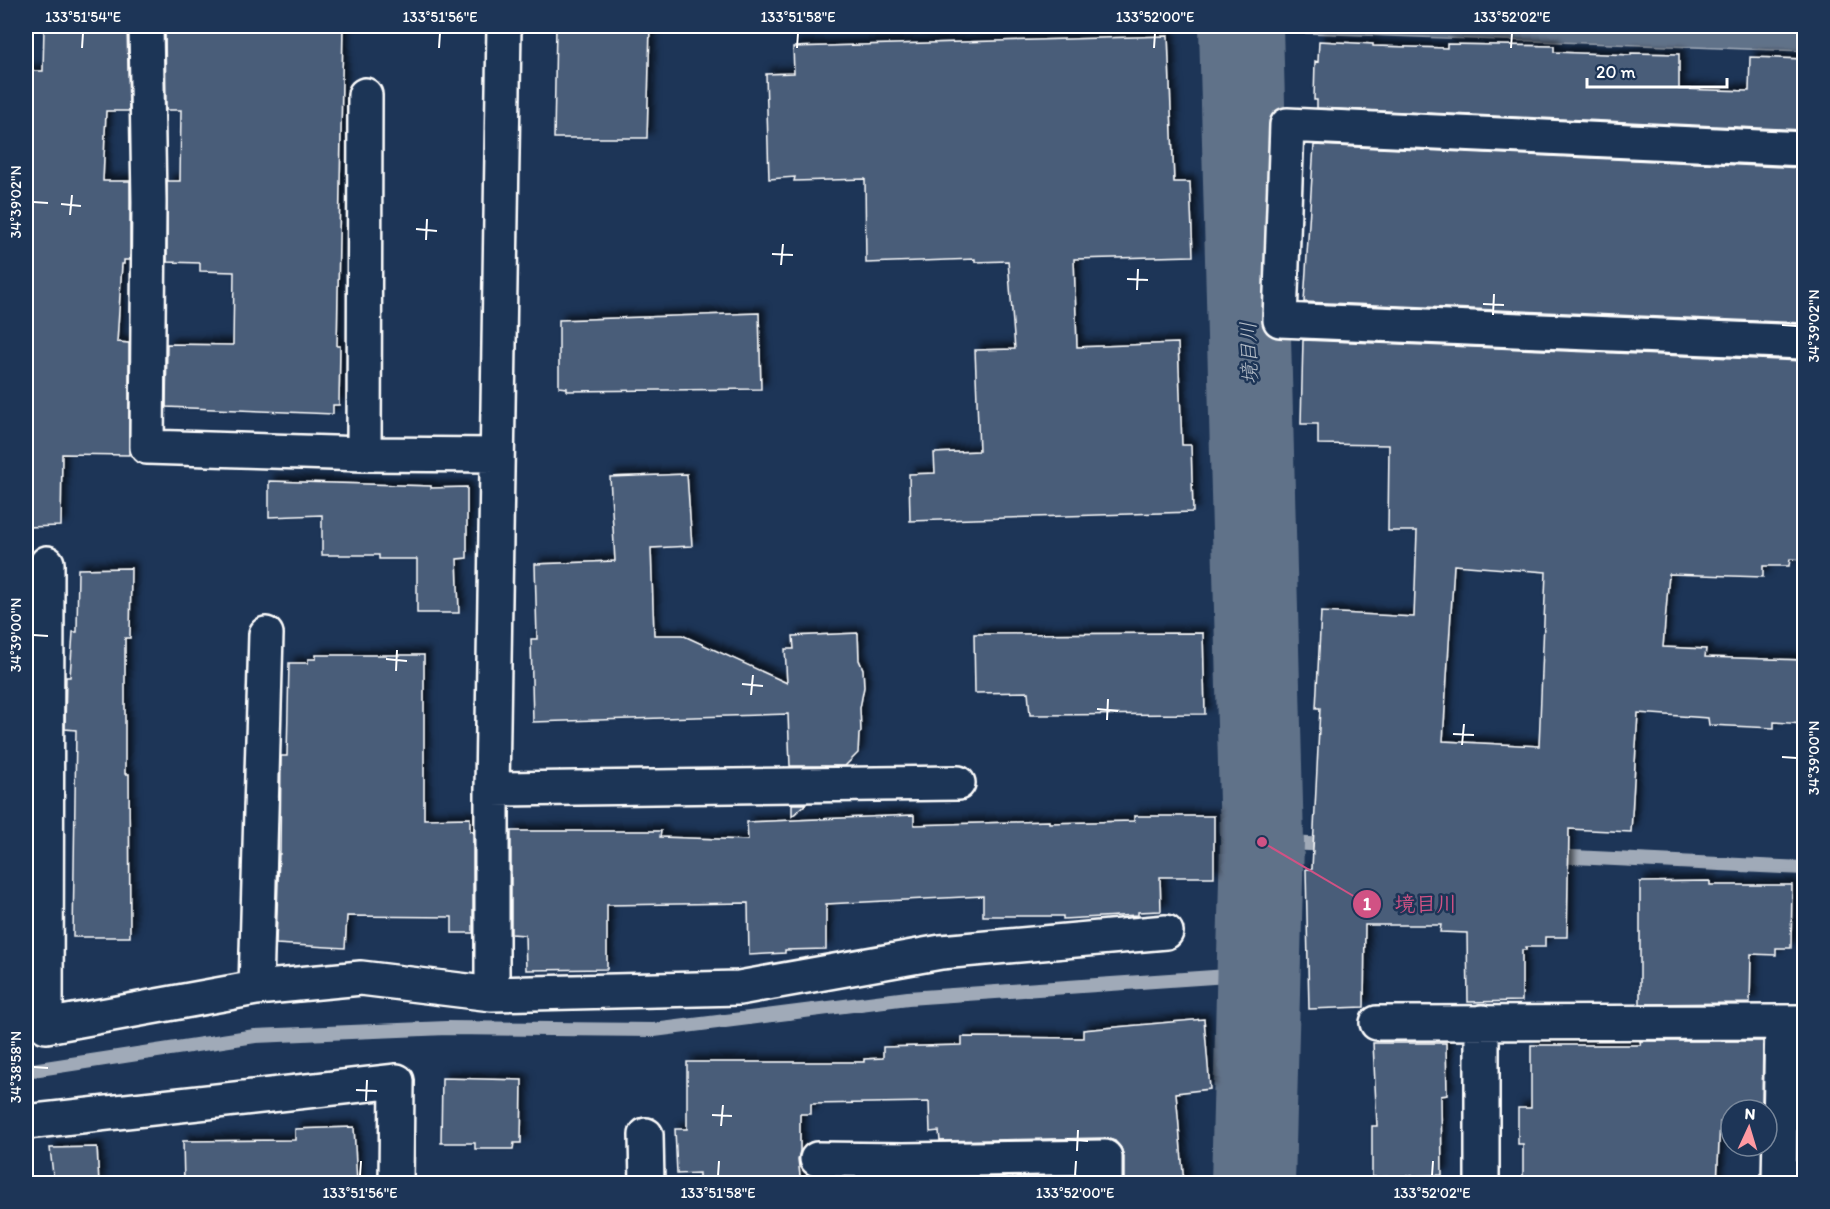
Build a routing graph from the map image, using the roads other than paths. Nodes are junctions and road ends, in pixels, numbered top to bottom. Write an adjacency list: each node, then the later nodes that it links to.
1 (146, 26): 6 (street)
2 (504, 26): 7 (street)
3 (365, 95): 6 (street)
4 (1804, 150): 5 (street)
5 (1804, 342)
6 (364, 454): 7 (street)
7 (497, 455): 11 (street)
8 (47, 563): 13 (street)
9 (266, 634): 13 (street)
10 (958, 783): 11 (street)
11 (492, 789): 14 (street)
12 (1166, 932): 14 (street)
13 (255, 988): 14 (street)
14 (492, 994)
15 (1482, 1022): 16 (street); 17 (street); 25 (street)
16 (1793, 1022): 26 (street)
17 (1377, 1023)
18 (26, 1122): 22 (street)
19 (646, 1135): 23 (street)
20 (817, 1159): 21 (street)
21 (903, 1172): 24 (street)
22 (396, 1184)
23 (647, 1184)
24 (1105, 1184)
25 (1482, 1184)
26 (1779, 1184)

